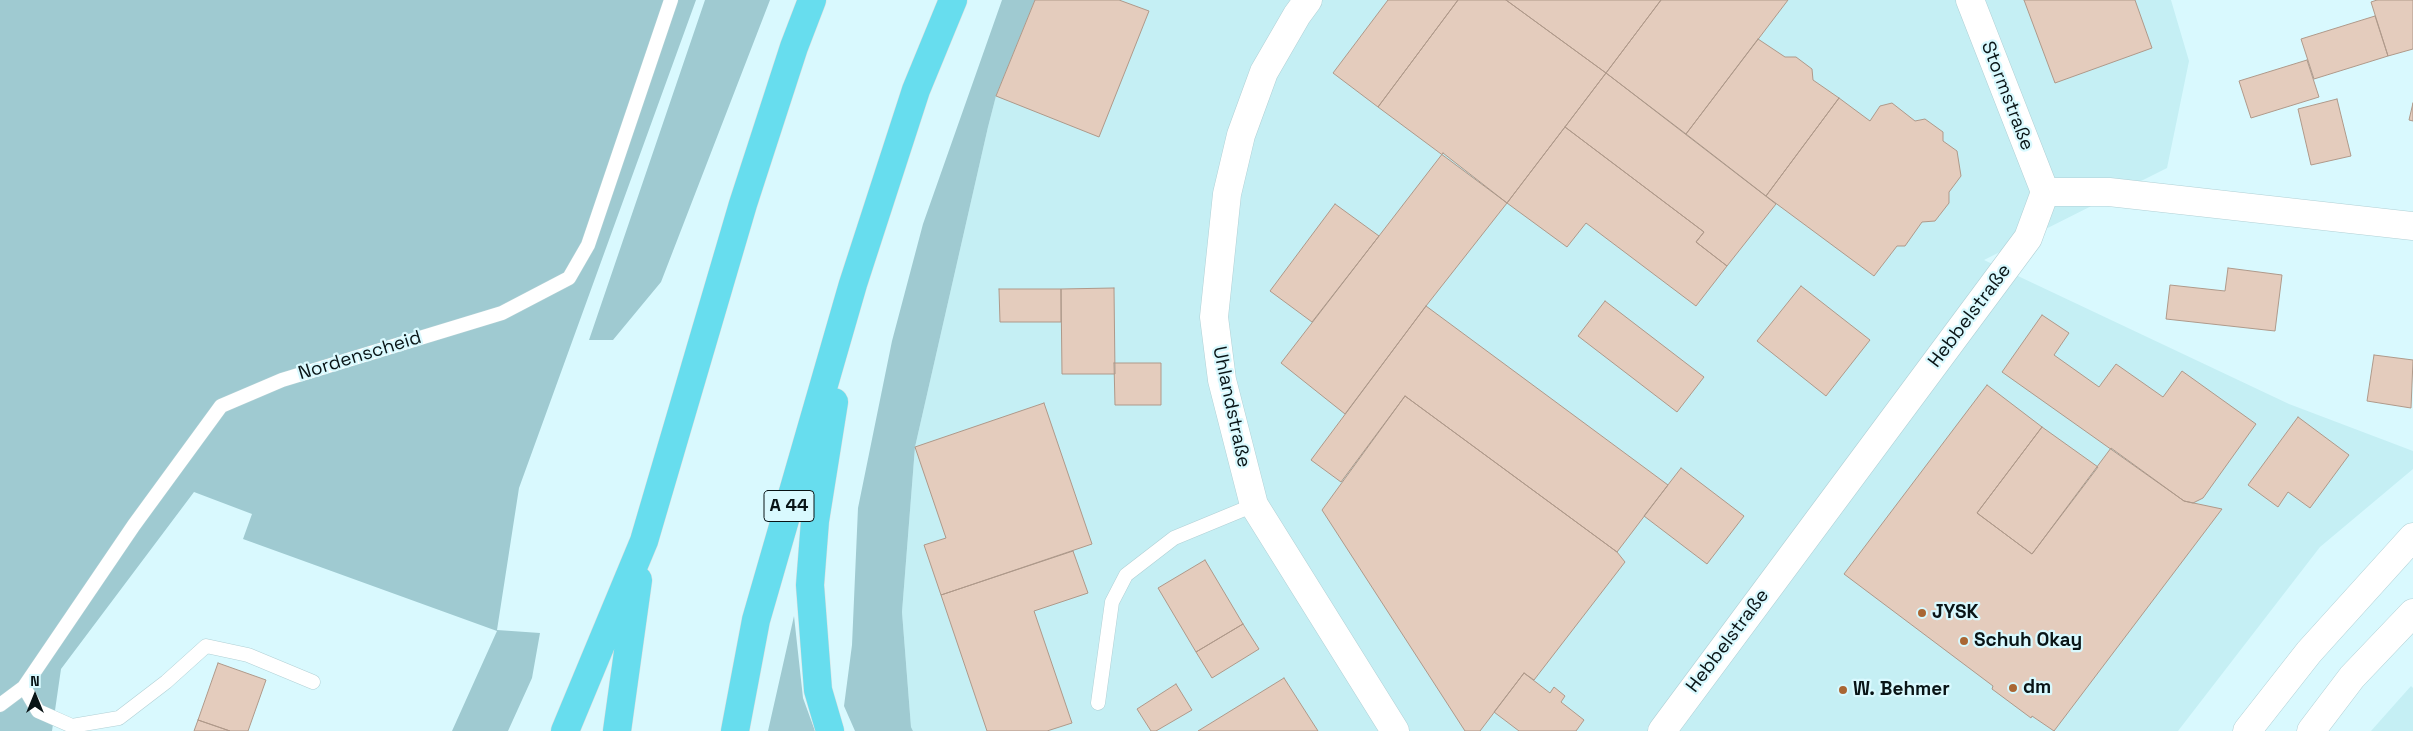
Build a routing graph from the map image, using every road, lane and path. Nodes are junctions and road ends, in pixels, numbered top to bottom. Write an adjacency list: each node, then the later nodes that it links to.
1 (671, 0): 14 (lane, Nordenscheid)
2 (812, 0): 11 (highway)
3 (953, 0): 8 (highway, A 44)
4 (1308, 0): 9 (street, Uhlandstraße)
5 (1970, 0): 6 (street, Stormstraße)
6 (2045, 192): 7 (street); 22 (street, Hebbelstraße)
7 (2413, 226)
8 (853, 284): 19 (highway, A 44); 20 (highway)
9 (1254, 506): 15 (lane); 21 (street, Uhlandstraße)
10 (2413, 537): 23 (street)
11 (644, 541): 17 (highway); 18 (highway)
12 (2413, 613): 24 (street)
13 (313, 682): 14 (lane)
14 (24, 687): 16 (lane, Nordenscheid)
15 (1098, 703)
16 (0, 704)
17 (565, 731)
18 (617, 731)
19 (735, 731)
20 (830, 731)
21 (1395, 731)
22 (1662, 731)
23 (2247, 731)
24 (2311, 731)

